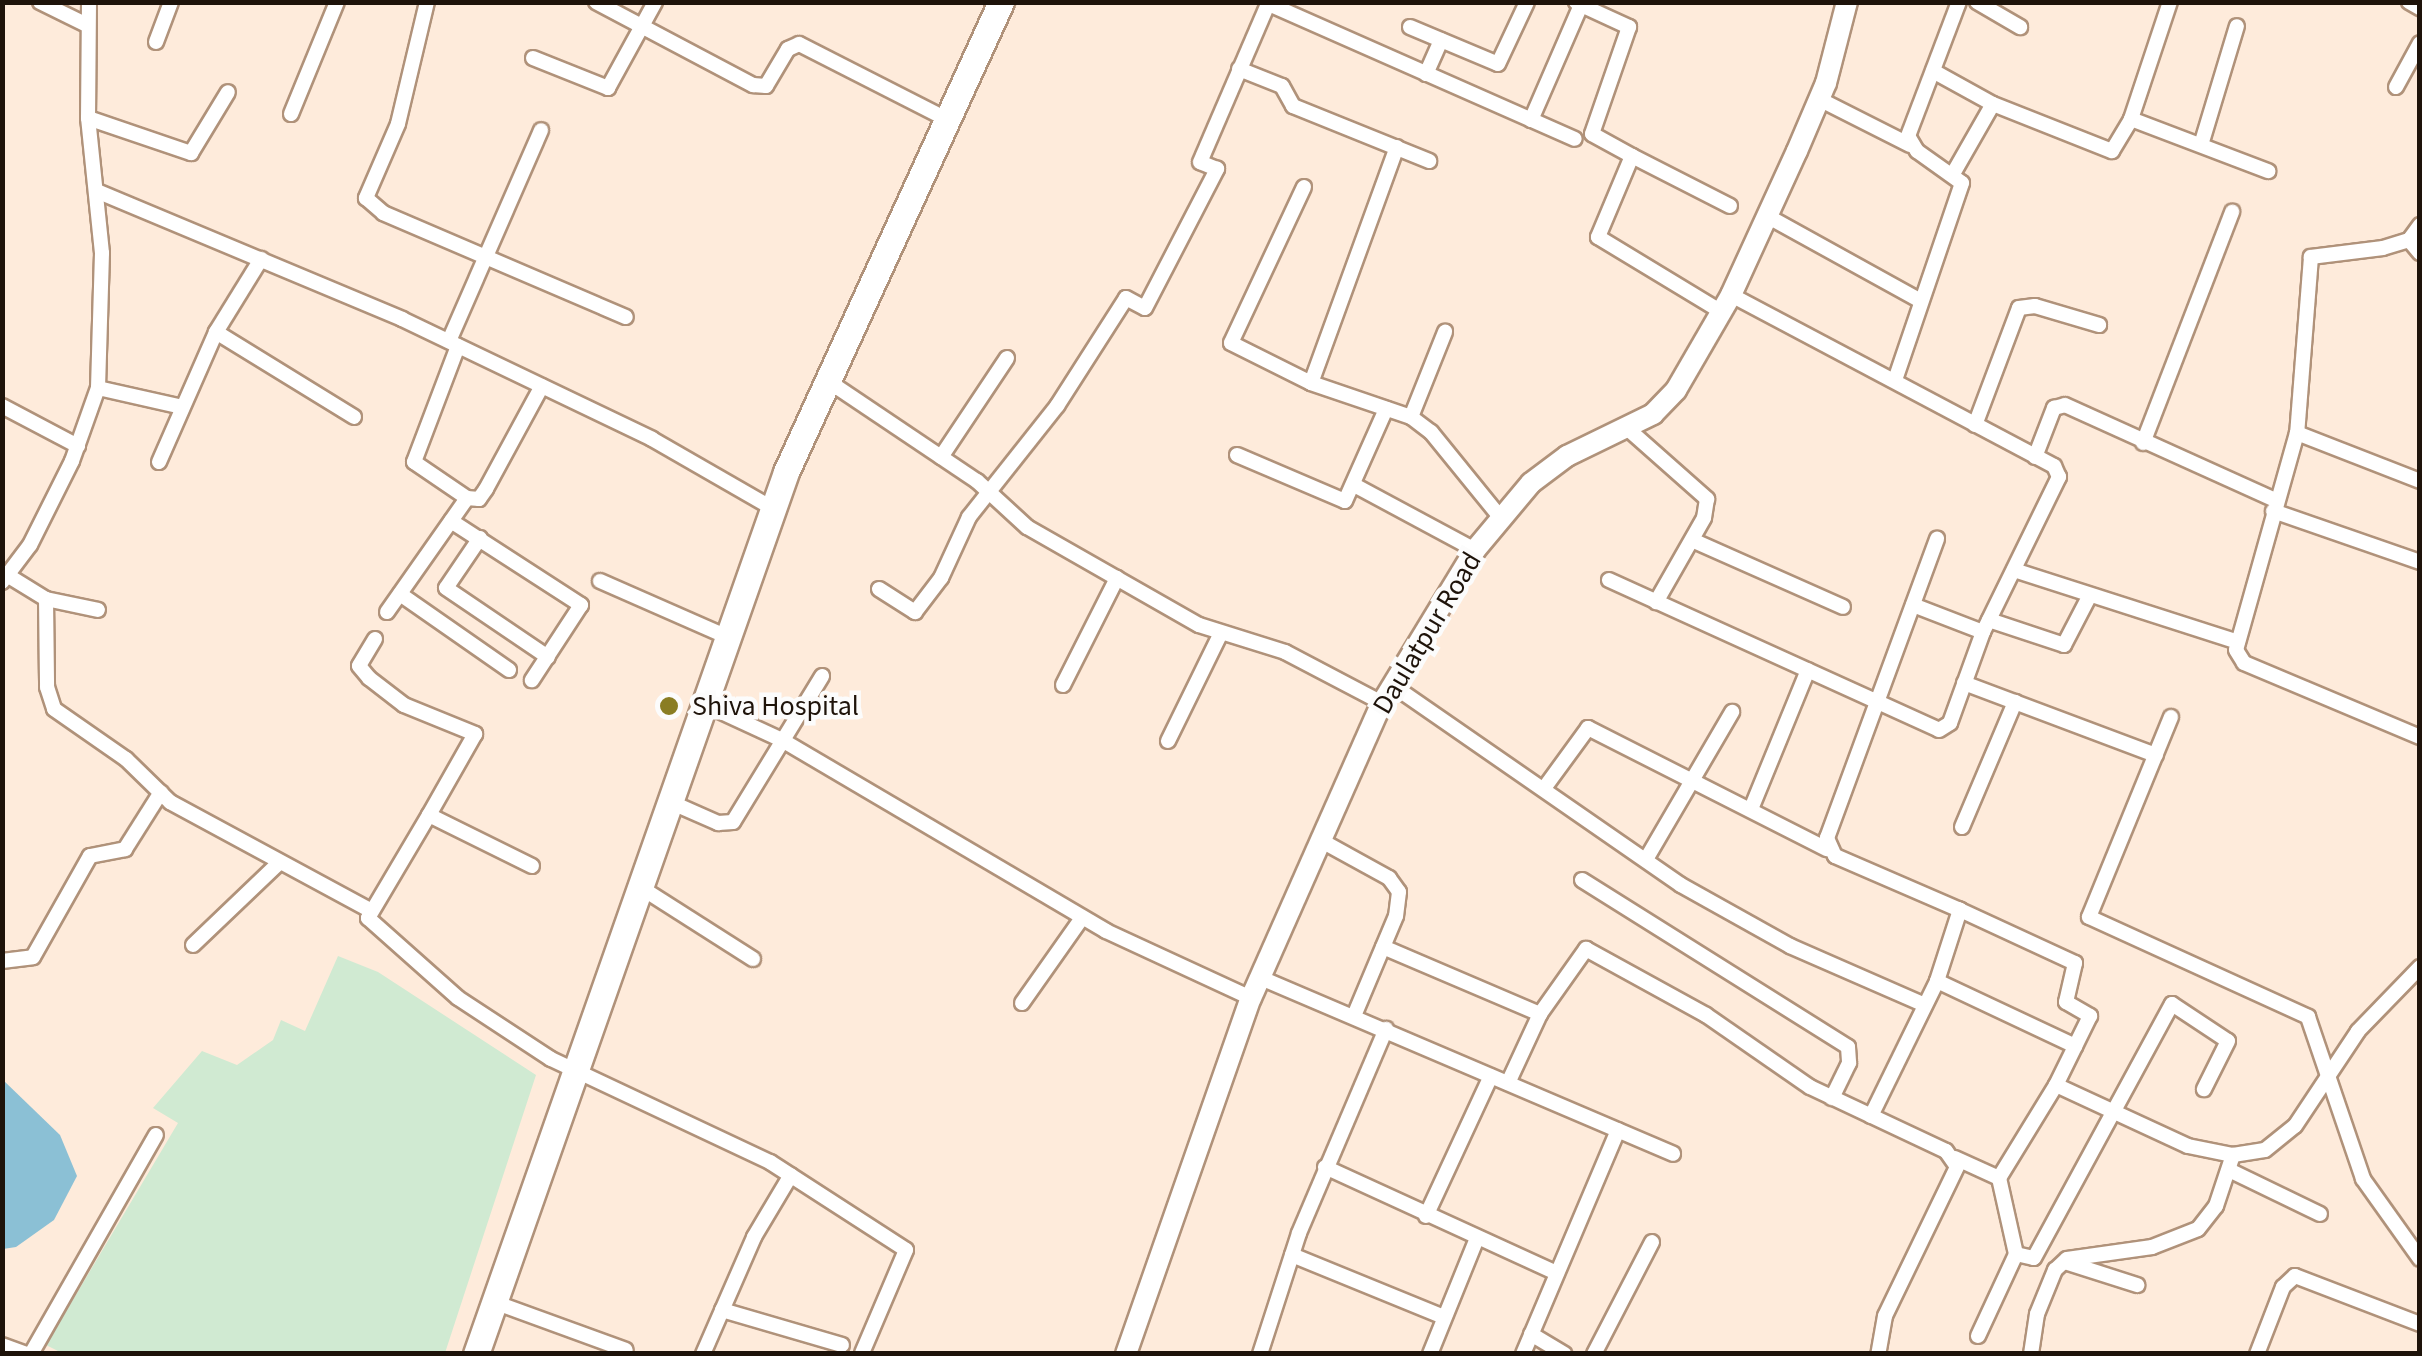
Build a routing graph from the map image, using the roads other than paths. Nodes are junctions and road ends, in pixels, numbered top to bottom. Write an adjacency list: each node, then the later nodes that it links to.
1 (40, 2): 19 (street)
2 (89, 2): 19 (street)
3 (171, 2): 24 (street)
4 (337, 2): 34 (street)
5 (427, 2): 56 (street)
6 (596, 2): 18 (street)
7 (655, 2): 18 (street)
8 (1001, 2): 36 (highway)
9 (1527, 2): 23 (street)
10 (1848, 2): 32 (street, Daulatpur Road)
11 (1959, 2): 28 (street)
12 (1977, 2): 22 (street)
13 (2170, 2): 37 (street)
14 (2409, 2): 17 (street)
15 (1269, 3): 27 (street); 29 (street)
16 (1578, 4): 38 (street); 44 (street)
17 (2420, 8)
18 (643, 24): 26 (street); 36 (street)
19 (87, 25): 35 (street)
20 (1410, 26): 23 (street)
21 (2237, 26): 42 (street)
22 (2020, 27)
23 (1441, 40): 29 (street)
24 (156, 42)
25 (2420, 43): 30 (street)
26 (534, 58)
27 (1239, 70): 43 (street); 87 (street)
28 (1933, 71): 33 (street); 41 (street)
29 (1426, 74): 38 (street)
30 (2396, 86)
31 (228, 92): 35 (street)
32 (1820, 99): 41 (street); 52 (street, Daulatpur Road)
33 (1992, 104): 37 (street); 47 (street)
34 (292, 114)
35 (88, 118): 49 (street)
36 (946, 119): 66 (highway)
37 (2131, 119): 42 (street)
38 (1531, 120): 40 (street)
39 (541, 130): 56 (street)
40 (1575, 139)
41 (1910, 145): 47 (street)
42 (2202, 145): 46 (street)
43 (1398, 148): 45 (street); 68 (street)
44 (1632, 156): 50 (street); 59 (street)
45 (1429, 161)
46 (2268, 170)
47 (1954, 172): 58 (street)
48 (1304, 187): 68 (street)
49 (99, 192): 57 (street); 70 (street)
50 (1730, 206)
51 (2232, 212): 79 (street)
52 (1767, 216): 58 (street); 59 (street, Daulatpur Road)
53 (2420, 225): 54 (street)
54 (2409, 240): 55 (street); 78 (street)
55 (2420, 253)
56 (486, 254): 60 (street); 64 (street)
57 (261, 259): 62 (street); 64 (street)
58 (1921, 301): 67 (street)
59 (1726, 304): 67 (street); 77 (street, Daulatpur Road)
60 (626, 317)
61 (2099, 325): 76 (street)
62 (216, 332): 72 (street); 74 (street)
63 (1444, 332): 75 (street)
64 (453, 344): 69 (street); 88 (street)
65 (1008, 358): 82 (street)
66 (824, 379): 82 (street); 90 (highway)
67 (1895, 380): 76 (street)
68 (1311, 383): 73 (street)
69 (542, 386): 88 (street); 90 (street)
70 (98, 388): 72 (street); 80 (street)
71 (2, 406): 80 (street)
72 (182, 407): 84 (street)
73 (1386, 409): 75 (street); 86 (street)
74 (354, 417)
75 (1411, 417): 91 (street)
76 (1976, 425): 83 (street)
77 (1628, 429): 91 (street, Daulatpur Road); 95 (street)
78 (2297, 433): 85 (street); 89 (street)
79 (2143, 443): 83 (street); 89 (street)
80 (78, 446): 99 (street)
81 (1237, 455): 86 (street)
82 (941, 457): 87 (street)
83 (2035, 457): 98 (street)
84 (159, 462)
85 (2420, 480)
86 (1354, 486): 96 (street)
87 (989, 490): 100 (street); 103 (street)
88 (467, 498): 92 (street)
89 (2274, 506): 97 (street); 116 (street)
90 (772, 508): 114 (highway)
91 (1500, 517): 96 (street, Daulatpur Road)
92 (451, 521): 93 (street); 104 (street)
93 (480, 538): 117 (street); 117 (street)
94 (1938, 539): 108 (street)
95 (1692, 540): 107 (street); 109 (street)
96 (1474, 550): 124 (street, Daulatpur Road)
97 (2420, 562)
98 (2014, 570): 105 (street); 112 (street)
99 (5, 578): 106 (street)
100 (1118, 578): 113 (street); 123 (street)
101 (1608, 580): 107 (street)
102 (600, 581): 114 (street)
103 (879, 589)
104 (400, 594): 111 (street); 118 (street)
105 (2090, 596): 112 (street); 116 (street)
106 (46, 599): 110 (street); 136 (street)
107 (1656, 602): 119 (street)
108 (1912, 605): 112 (street); 127 (street)
109 (1843, 607)
110 (98, 610)
111 (387, 612)
112 (1986, 626): 122 (street)
113 (1221, 633): 124 (street); 132 (street)
114 (725, 636): 125 (highway)
115 (375, 638): 139 (street)
116 (2238, 642): 130 (street)
117 (548, 656): 121 (street)
118 (510, 670)
119 (1808, 670): 127 (street); 138 (street)
120 (822, 676): 131 (street)
121 (532, 680)
122 (1964, 683): 126 (street); 127 (street)
123 (1063, 685)
124 (1387, 694): 135 (street); 141 (street, Daulatpur Road)
125 (702, 702): 131 (street); 137 (highway)
126 (2015, 702): 133 (street); 140 (street)
127 (1876, 703): 142 (street)
128 (1732, 712): 134 (street)
129 (2171, 717): 133 (street)
130 (2420, 738)
131 (782, 740): 137 (street); 150 (street)
132 (1168, 741)
133 (2156, 755): 166 (street)
134 (1692, 781): 135 (street); 138 (street); 143 (street)
135 (1545, 787): 143 (street)
136 (160, 792): 144 (street); 154 (street)
137 (668, 802): 147 (highway)
138 (1750, 809): 142 (street)
139 (429, 815): 145 (street); 148 (street)
140 (1962, 827)
141 (1320, 840): 152 (street); 156 (street, Daulatpur Road)
142 (1827, 848): 149 (street)
143 (1648, 856): 160 (street)
144 (280, 862): 148 (street); 151 (street)
145 (532, 866)
146 (1582, 880): 171 (street)
147 (640, 887): 153 (street); 165 (highway)
148 (368, 909): 165 (street)
149 (1958, 909): 157 (street); 164 (street)
150 (1082, 918): 158 (street); 159 (street)
151 (193, 945)
152 (1383, 947): 161 (street); 162 (street)
153 (753, 959)
154 (2, 961)
155 (2420, 967): 166 (street)
156 (1261, 978): 158 (street, Daulatpur Road); 162 (street)
157 (1937, 980): 160 (street); 164 (street)
158 (1251, 998): 208 (street, Daulatpur Road)
159 (1022, 1004)
160 (1925, 1005): 172 (street)
161 (1540, 1014): 168 (street); 171 (street)
162 (1354, 1016): 163 (street)
163 (1386, 1029): 167 (street); 179 (street)
164 (2075, 1046): 169 (street)
165 (574, 1070): 181 (street); 193 (highway)
166 (2330, 1074): 177 (street); 189 (street)
167 (1491, 1076): 168 (street); 184 (street)
168 (1508, 1083): 174 (street)
169 (2056, 1084): 173 (street); 182 (street)
170 (2204, 1088): 173 (street)
171 (1832, 1098): 172 (street)
172 (1872, 1116): 178 (street)
173 (2116, 1116): 177 (street); 188 (street)
174 (1618, 1130): 176 (street); 191 (street)
175 (156, 1135): 204 (street)
176 (1673, 1154)
177 (2233, 1154): 180 (street)
178 (1955, 1158): 182 (street); 214 (street)
179 (1325, 1167): 184 (street); 187 (street)
180 (2229, 1170): 183 (street); 190 (street)
181 (791, 1175): 194 (street); 202 (street)
182 (1999, 1178): 188 (street)
183 (2320, 1214)
184 (1426, 1216): 185 (street)
185 (1477, 1238): 191 (street); 195 (street)
186 (1652, 1242): 213 (street)
187 (1292, 1254): 195 (street); 209 (street)
188 (2016, 1254): 198 (street)
189 (2420, 1258)
190 (2065, 1261): 192 (street); 215 (street)
191 (1557, 1272): 197 (street)
192 (2137, 1285)
193 (494, 1302): 201 (street); 205 (highway)
194 (722, 1310): 199 (street); 206 (street)
195 (1444, 1317): 210 (street)
196 (2420, 1324): 203 (street)
197 (1531, 1334): 211 (street); 212 (street)
198 (1978, 1336)
199 (842, 1345): 202 (street); 207 (street)
200 (2, 1346): 204 (street)
201 (627, 1352)
202 (863, 1353)
203 (2260, 1353)
204 (29, 1354)
205 (476, 1354)
206 (703, 1354)
207 (826, 1354)
208 (1126, 1354)
209 (1260, 1354)
210 (1430, 1354)
211 (1522, 1354)
212 (1564, 1354)
213 (1594, 1354)
214 (1878, 1354)
215 (2031, 1354)

